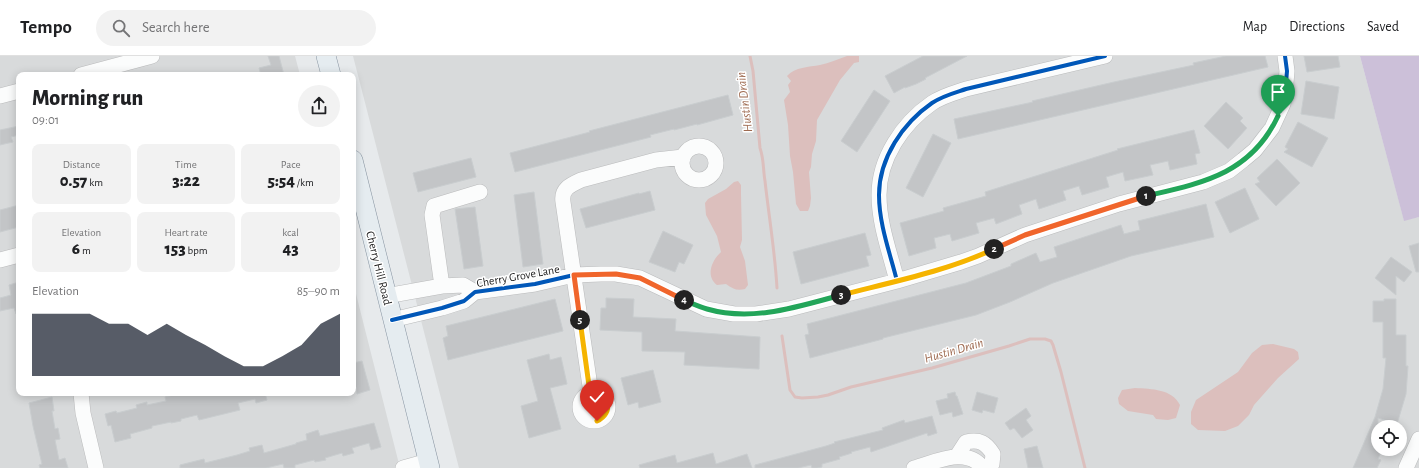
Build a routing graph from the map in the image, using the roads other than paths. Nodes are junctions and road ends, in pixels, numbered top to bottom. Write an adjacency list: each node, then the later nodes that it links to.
1 (152, 56): 6 (street)
2 (326, 56): 7 (main road)
3 (1105, 56): 5 (street)
4 (1285, 56): 16 (street, Cherry Grove Lane)
5 (1060, 61): 16 (street)
6 (92, 72)
7 (330, 72)
8 (16, 92): 9 (street)
9 (0, 96)
10 (683, 157): 15 (street)
11 (356, 176): 19 (main road, Cherry Hill Road)
12 (480, 192): 17 (street)
13 (16, 256): 14 (street)
14 (0, 260)
15 (574, 275): 16 (street, Cherry Grove Lane); 18 (street, Cherry Grove Lane); 21 (street)
16 (897, 281)
17 (442, 286): 18 (street, Cherry Grove Lane); 19 (street, Cherry Grove Lane)
18 (475, 292): 20 (street, Cherry Grove Lane)
19 (386, 296): 20 (main road, Cherry Hill Road)
20 (392, 320): 25 (main road, Cherry Hill Road)
21 (590, 393)
22 (81, 396): 27 (street)
23 (1419, 439): 30 (street)
24 (958, 456): 26 (street); 26 (street); 29 (street)
25 (429, 465): 28 (street)
26 (982, 466)
27 (96, 468)
28 (403, 468)
29 (914, 468)
30 (1406, 468)

